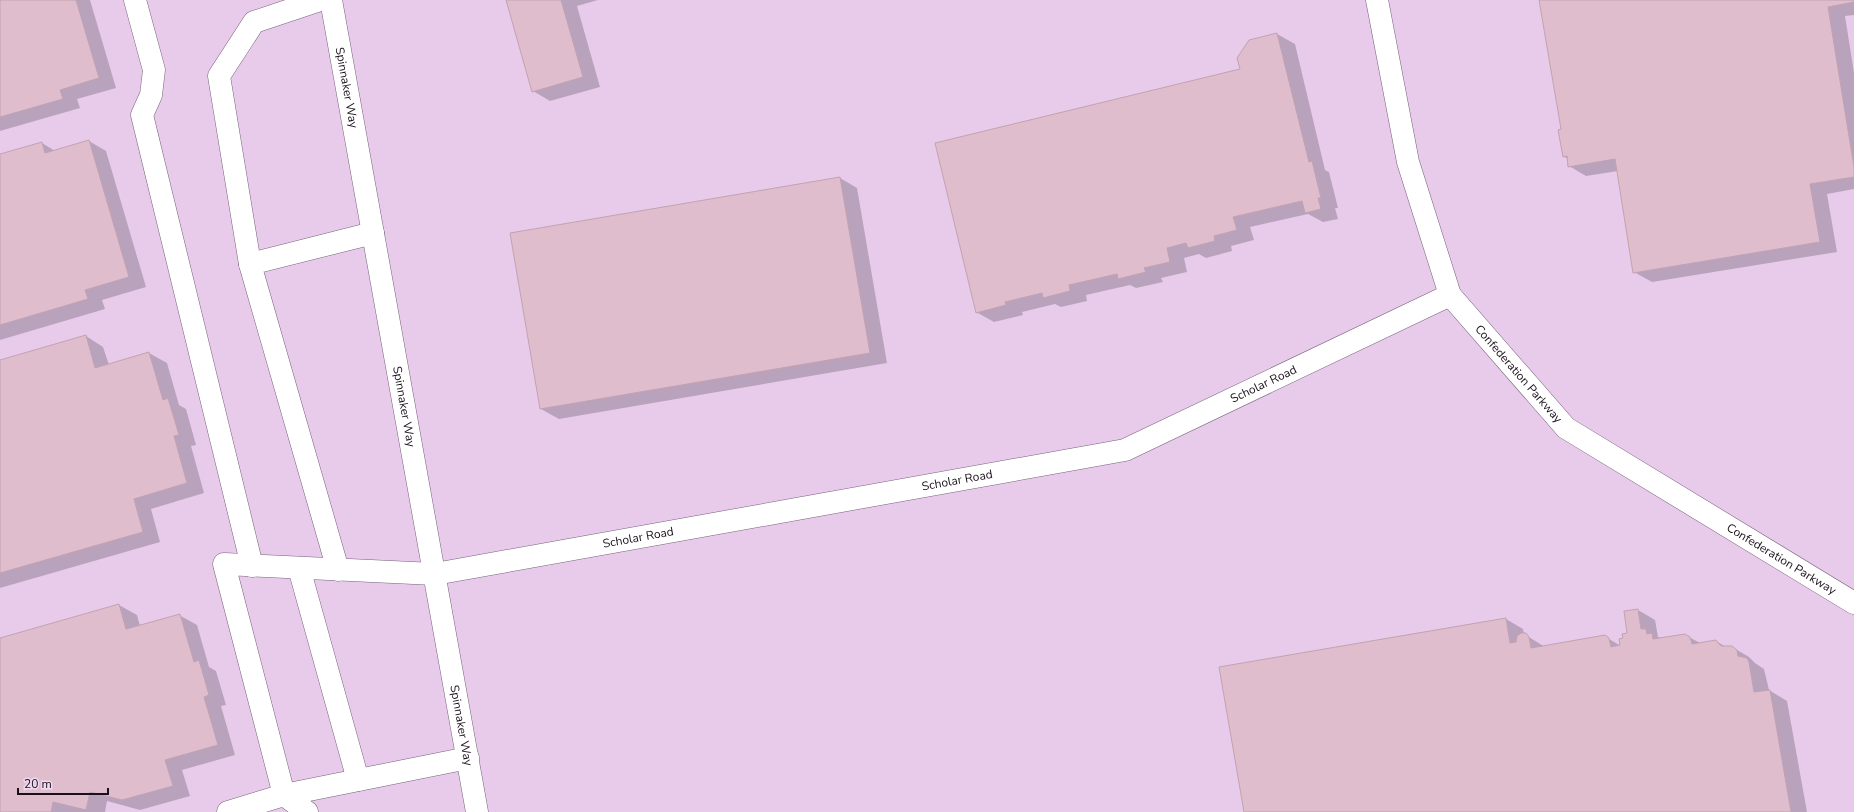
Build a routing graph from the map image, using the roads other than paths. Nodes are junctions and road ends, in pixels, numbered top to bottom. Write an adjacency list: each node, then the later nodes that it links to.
1 (136, 0): 8 (street)
2 (320, 0): 6 (street)
3 (331, 0): 5 (street, Spinnaker Way)
4 (1377, 0): 7 (street, Confederation Parkway)
5 (373, 233): 6 (street); 11 (street, Spinnaker Way)
6 (250, 264): 10 (street)
7 (1450, 295): 11 (street, Scholar Road); 12 (street, Confederation Parkway)
8 (252, 566): 9 (street, Scholar Road); 15 (street, Scholar Road)
9 (299, 568): 10 (street, Scholar Road); 14 (street)
10 (338, 570): 11 (street, Scholar Road)
11 (435, 574): 13 (street, Spinnaker Way)
12 (1854, 603)
13 (468, 758): 14 (street); 18 (street, Spinnaker Way)
14 (358, 780): 15 (street)
15 (284, 795): 16 (street); 17 (street)
16 (228, 812)
17 (307, 812)
18 (478, 812)

